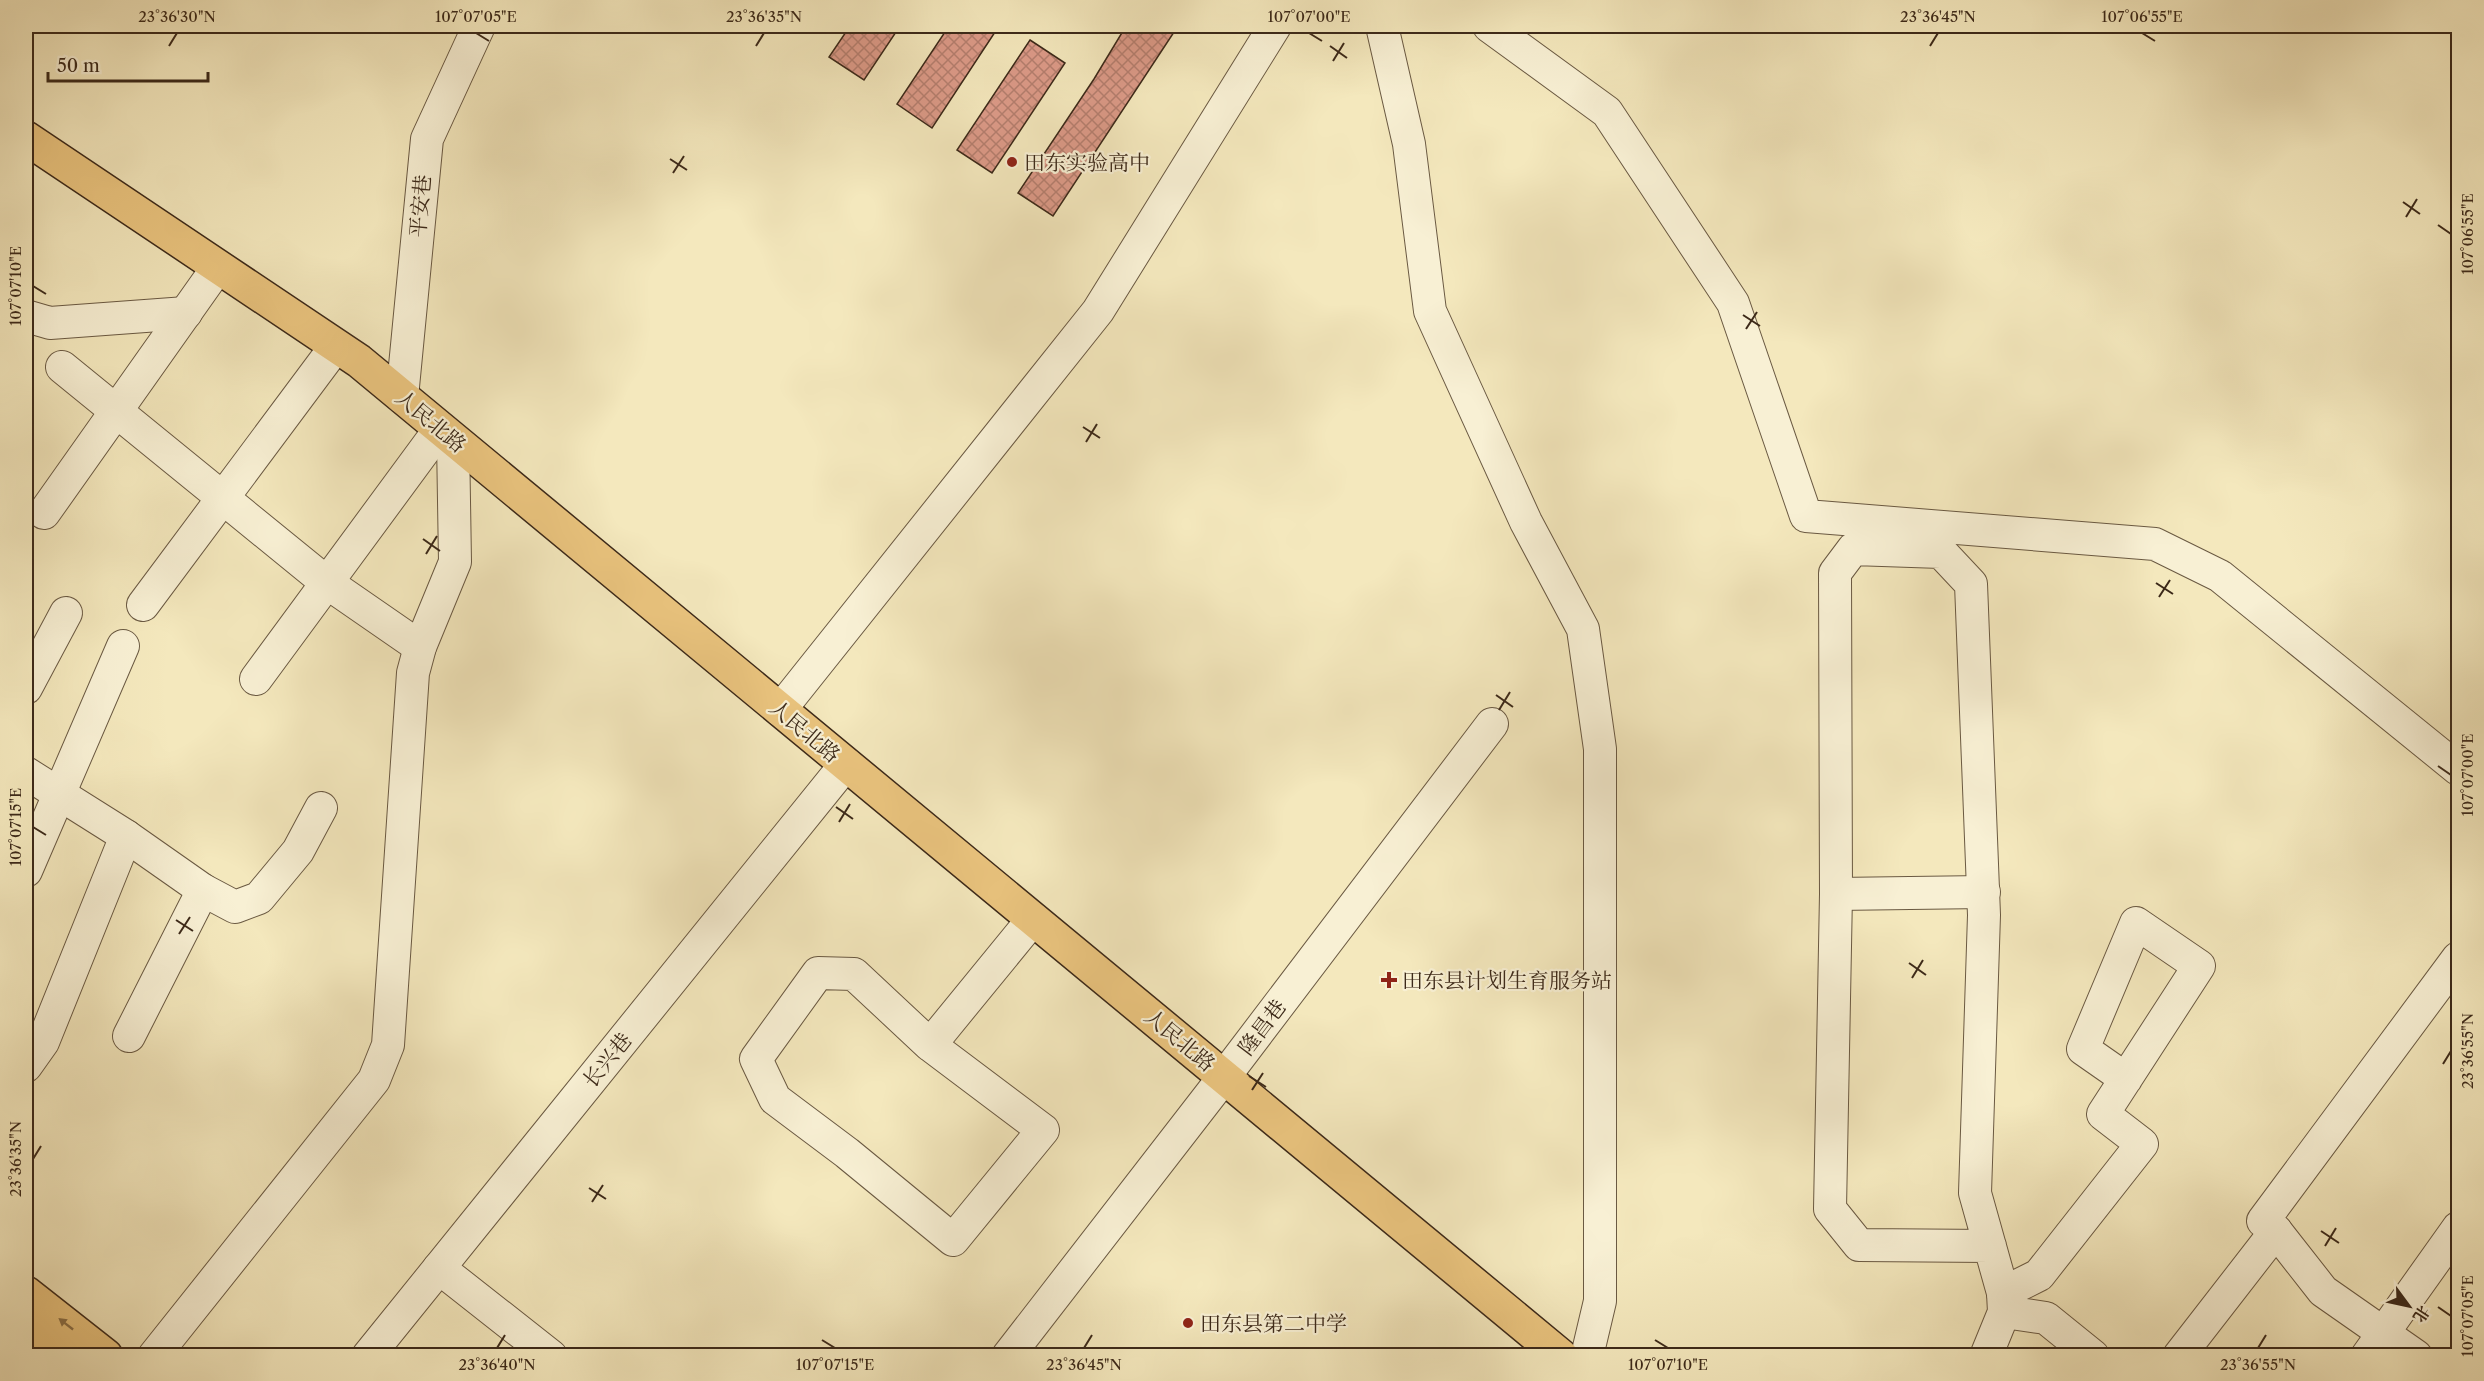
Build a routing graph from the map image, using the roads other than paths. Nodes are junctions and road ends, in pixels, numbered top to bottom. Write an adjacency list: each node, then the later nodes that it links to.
1 (479, 26): 11 (street, 平安巷)
2 (1275, 26): 23 (street)
3 (1383, 26): 57 (street)
4 (1490, 26): 26 (street)
5 (26, 138): 6 (main road, 人民北路)
6 (218, 267): 7 (street); 9 (main road, 人民北路)
7 (186, 313): 8 (street); 12 (street)
8 (26, 316)
9 (336, 346): 11 (main road, 人民北路); 14 (street)
10 (62, 367): 12 (street)
11 (402, 397): 13 (main road, 人民北路)
12 (116, 411): 14 (street); 15 (street)
13 (447, 434): 16 (street); 20 (street); 23 (main road, 人民北路)
14 (223, 498): 16 (street); 17 (street)
15 (44, 513)
16 (326, 582): 20 (street); 21 (street)
17 (143, 605)
18 (66, 613): 22 (street)
19 (123, 646): 28 (street)
20 (420, 647): 52 (street)
21 (256, 679)
22 (26, 688)
23 (780, 710): 25 (main road, 人民北路)
24 (1492, 724): 40 (street, 隆昌巷)
25 (846, 764): 35 (main road, 人民北路); 45 (street, 长兴巷)
26 (2458, 769)
27 (26, 773): 28 (street)
28 (60, 794): 30 (street); 31 (street)
29 (321, 808): 32 (street)
30 (126, 836): 32 (street); 39 (street)
31 (26, 871)
32 (203, 890): 37 (street)
33 (1984, 892): 34 (street); 34 (street); 44 (street)
34 (1836, 894): 44 (street)
35 (1033, 919): 38 (street); 40 (main road, 人民北路)
36 (2458, 958): 43 (street)
37 (129, 1036)
38 (930, 1045): 38 (street)
39 (26, 1066)
40 (1224, 1077): 55 (street, 隆昌巷); 56 (main road, 人民北路)
41 (2126, 1079): 41 (street); 47 (street)
42 (2458, 1228): 49 (street)
43 (2276, 1231): 49 (street); 60 (street)
44 (1990, 1246): 47 (street)
45 (439, 1268): 53 (street, 长兴巷); 54 (street)
46 (26, 1293): 51 (main road, one-way to 46)
47 (2004, 1303): 58 (street); 59 (street)
48 (26, 1329): 50 (main road)
49 (2374, 1344): 61 (street)
50 (60, 1356)
51 (106, 1356)
52 (154, 1356)
53 (368, 1356)
54 (551, 1356)
55 (1008, 1356)
56 (1561, 1356)
57 (1587, 1356)
58 (1986, 1356)
59 (2093, 1356)
60 (2179, 1356)
61 (2416, 1356)

